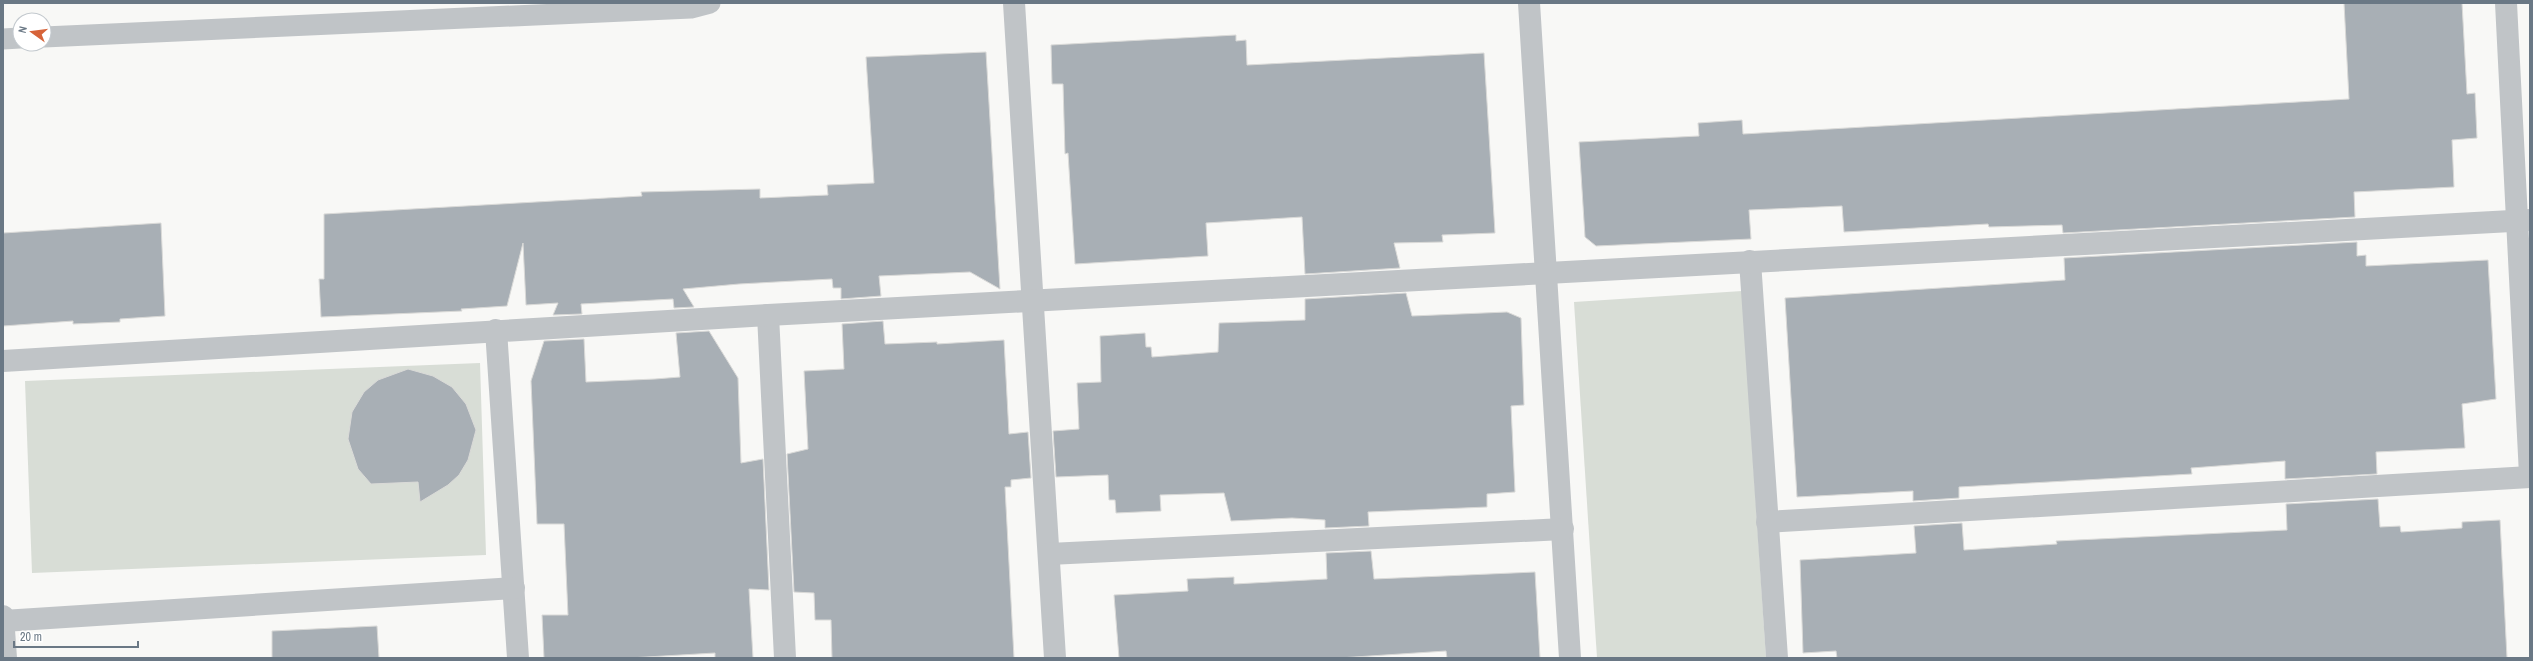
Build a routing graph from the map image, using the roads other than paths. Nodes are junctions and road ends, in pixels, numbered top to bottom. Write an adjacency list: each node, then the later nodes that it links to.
1 (710, 3): 5 (lane)
2 (1014, 3): 9 (street)
3 (1529, 3): 8 (street)
4 (2506, 3): 6 (street)
5 (52, 37)
6 (2524, 220): 7 (street); 13 (street)
7 (1750, 261): 8 (street); 14 (street)
8 (1545, 273): 9 (street); 15 (street)
9 (1031, 301): 10 (street); 16 (street)
10 (768, 314): 11 (street); 22 (street)
11 (496, 330): 12 (street); 17 (street)
12 (3, 361)
13 (2530, 476): 14 (street)
14 (1767, 522): 25 (street)
15 (1563, 529): 16 (street); 24 (street)
16 (1049, 554): 23 (street)
17 (514, 588): 19 (street); 21 (street)
18 (3, 616): 19 (street)
19 (3, 621): 20 (street)
20 (6, 658)
21 (518, 658)
22 (785, 658)
23 (1055, 658)
24 (1570, 658)
25 (1777, 658)

